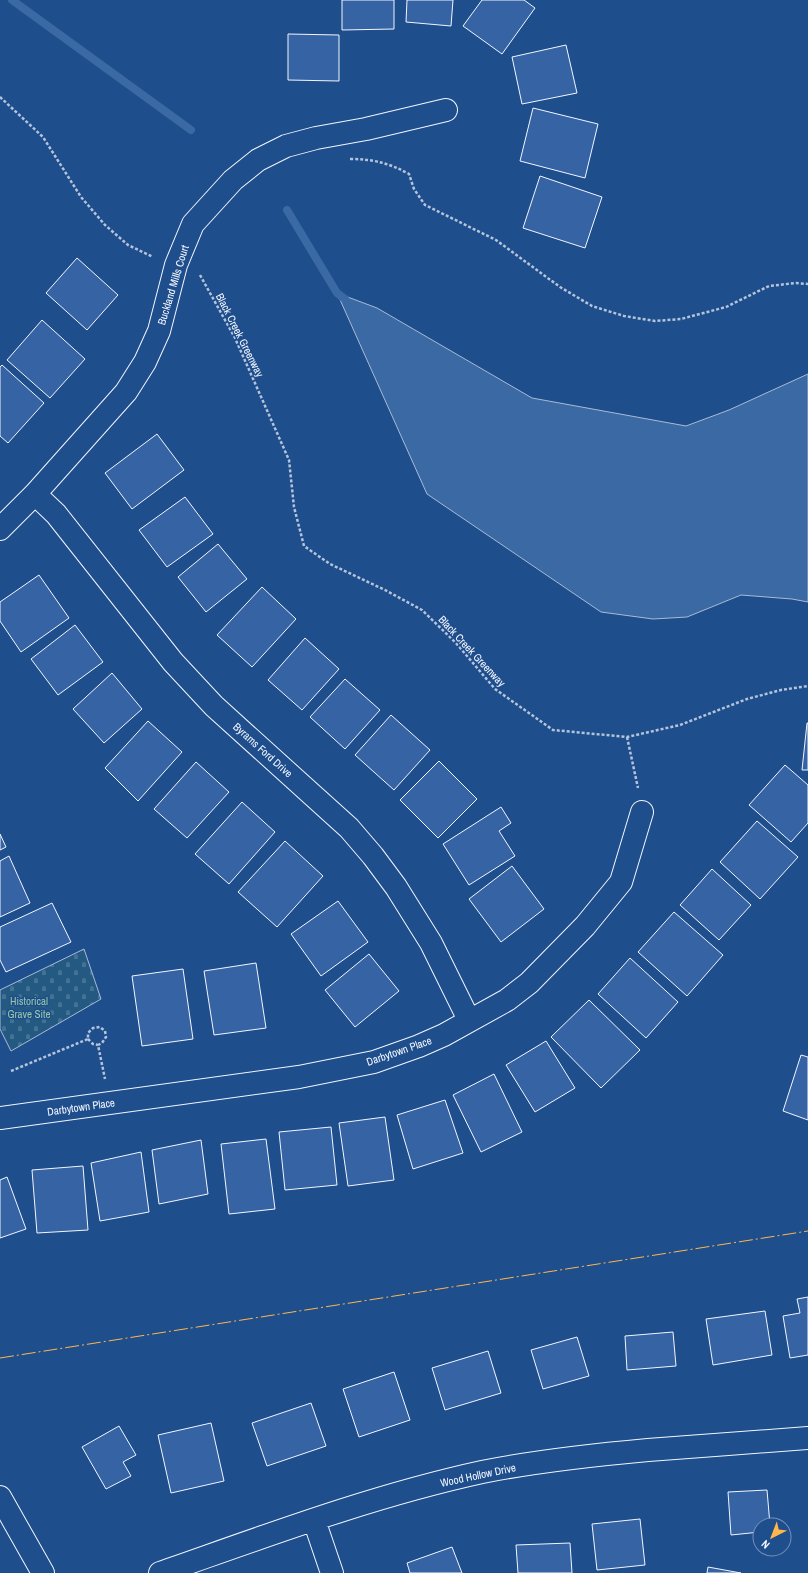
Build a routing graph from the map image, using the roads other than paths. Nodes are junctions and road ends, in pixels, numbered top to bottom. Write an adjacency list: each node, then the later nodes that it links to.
1 (446, 110): 2 (street, Buckland Mills Court)
2 (35, 494): 3 (street, Buckland Mills Court); 5 (street, Byrams Ford Drive)
3 (0, 529)
4 (642, 812): 5 (street, Darbytown Place)
5 (469, 1020): 6 (street, Darbytown Place)
6 (0, 1118)
7 (808, 1438): 9 (street, Wood Hollow Drive)
8 (0, 1498): 10 (street)
9 (314, 1520): 11 (street, Wood Hollow Drive); 12 (street)
10 (43, 1573)
11 (160, 1573)
12 (332, 1573)

